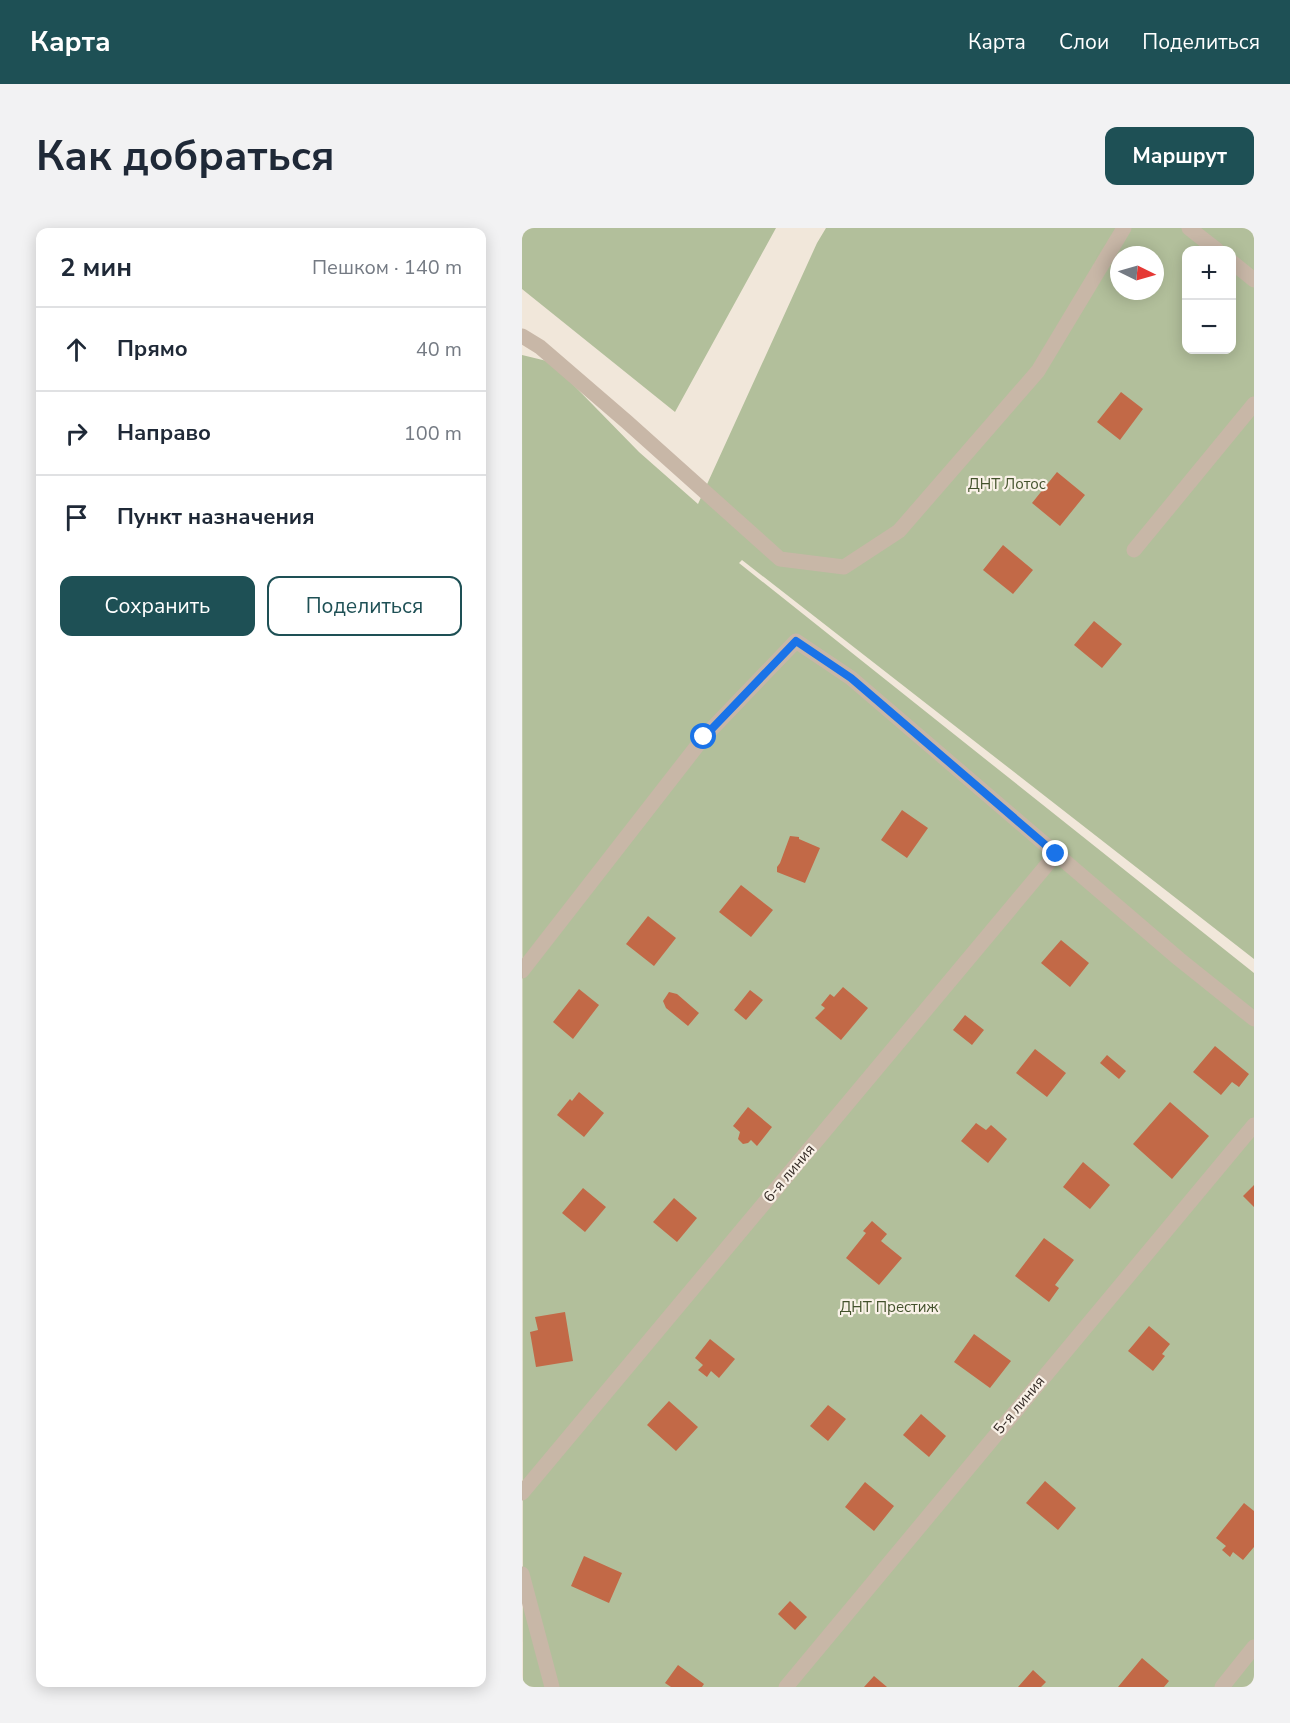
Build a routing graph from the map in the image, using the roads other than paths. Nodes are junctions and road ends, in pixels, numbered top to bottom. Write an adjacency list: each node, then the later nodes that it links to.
1 (1124, 228): 6 (street)
2 (1189, 228): 3 (street)
3 (1212, 246)
4 (1236, 265): 5 (street)
5 (1254, 280)
6 (522, 336)
7 (1254, 405): 8 (street)
8 (1134, 550)
9 (1056, 854): 10 (street); 11 (street); 13 (street, 6-я линия)
10 (522, 971)
11 (1254, 1019)
12 (1254, 1125): 17 (street, 5-я линия)
13 (522, 1493)
14 (522, 1574): 16 (street)
15 (1254, 1647): 18 (street)
16 (552, 1687)
17 (786, 1687)
18 (1222, 1687)

